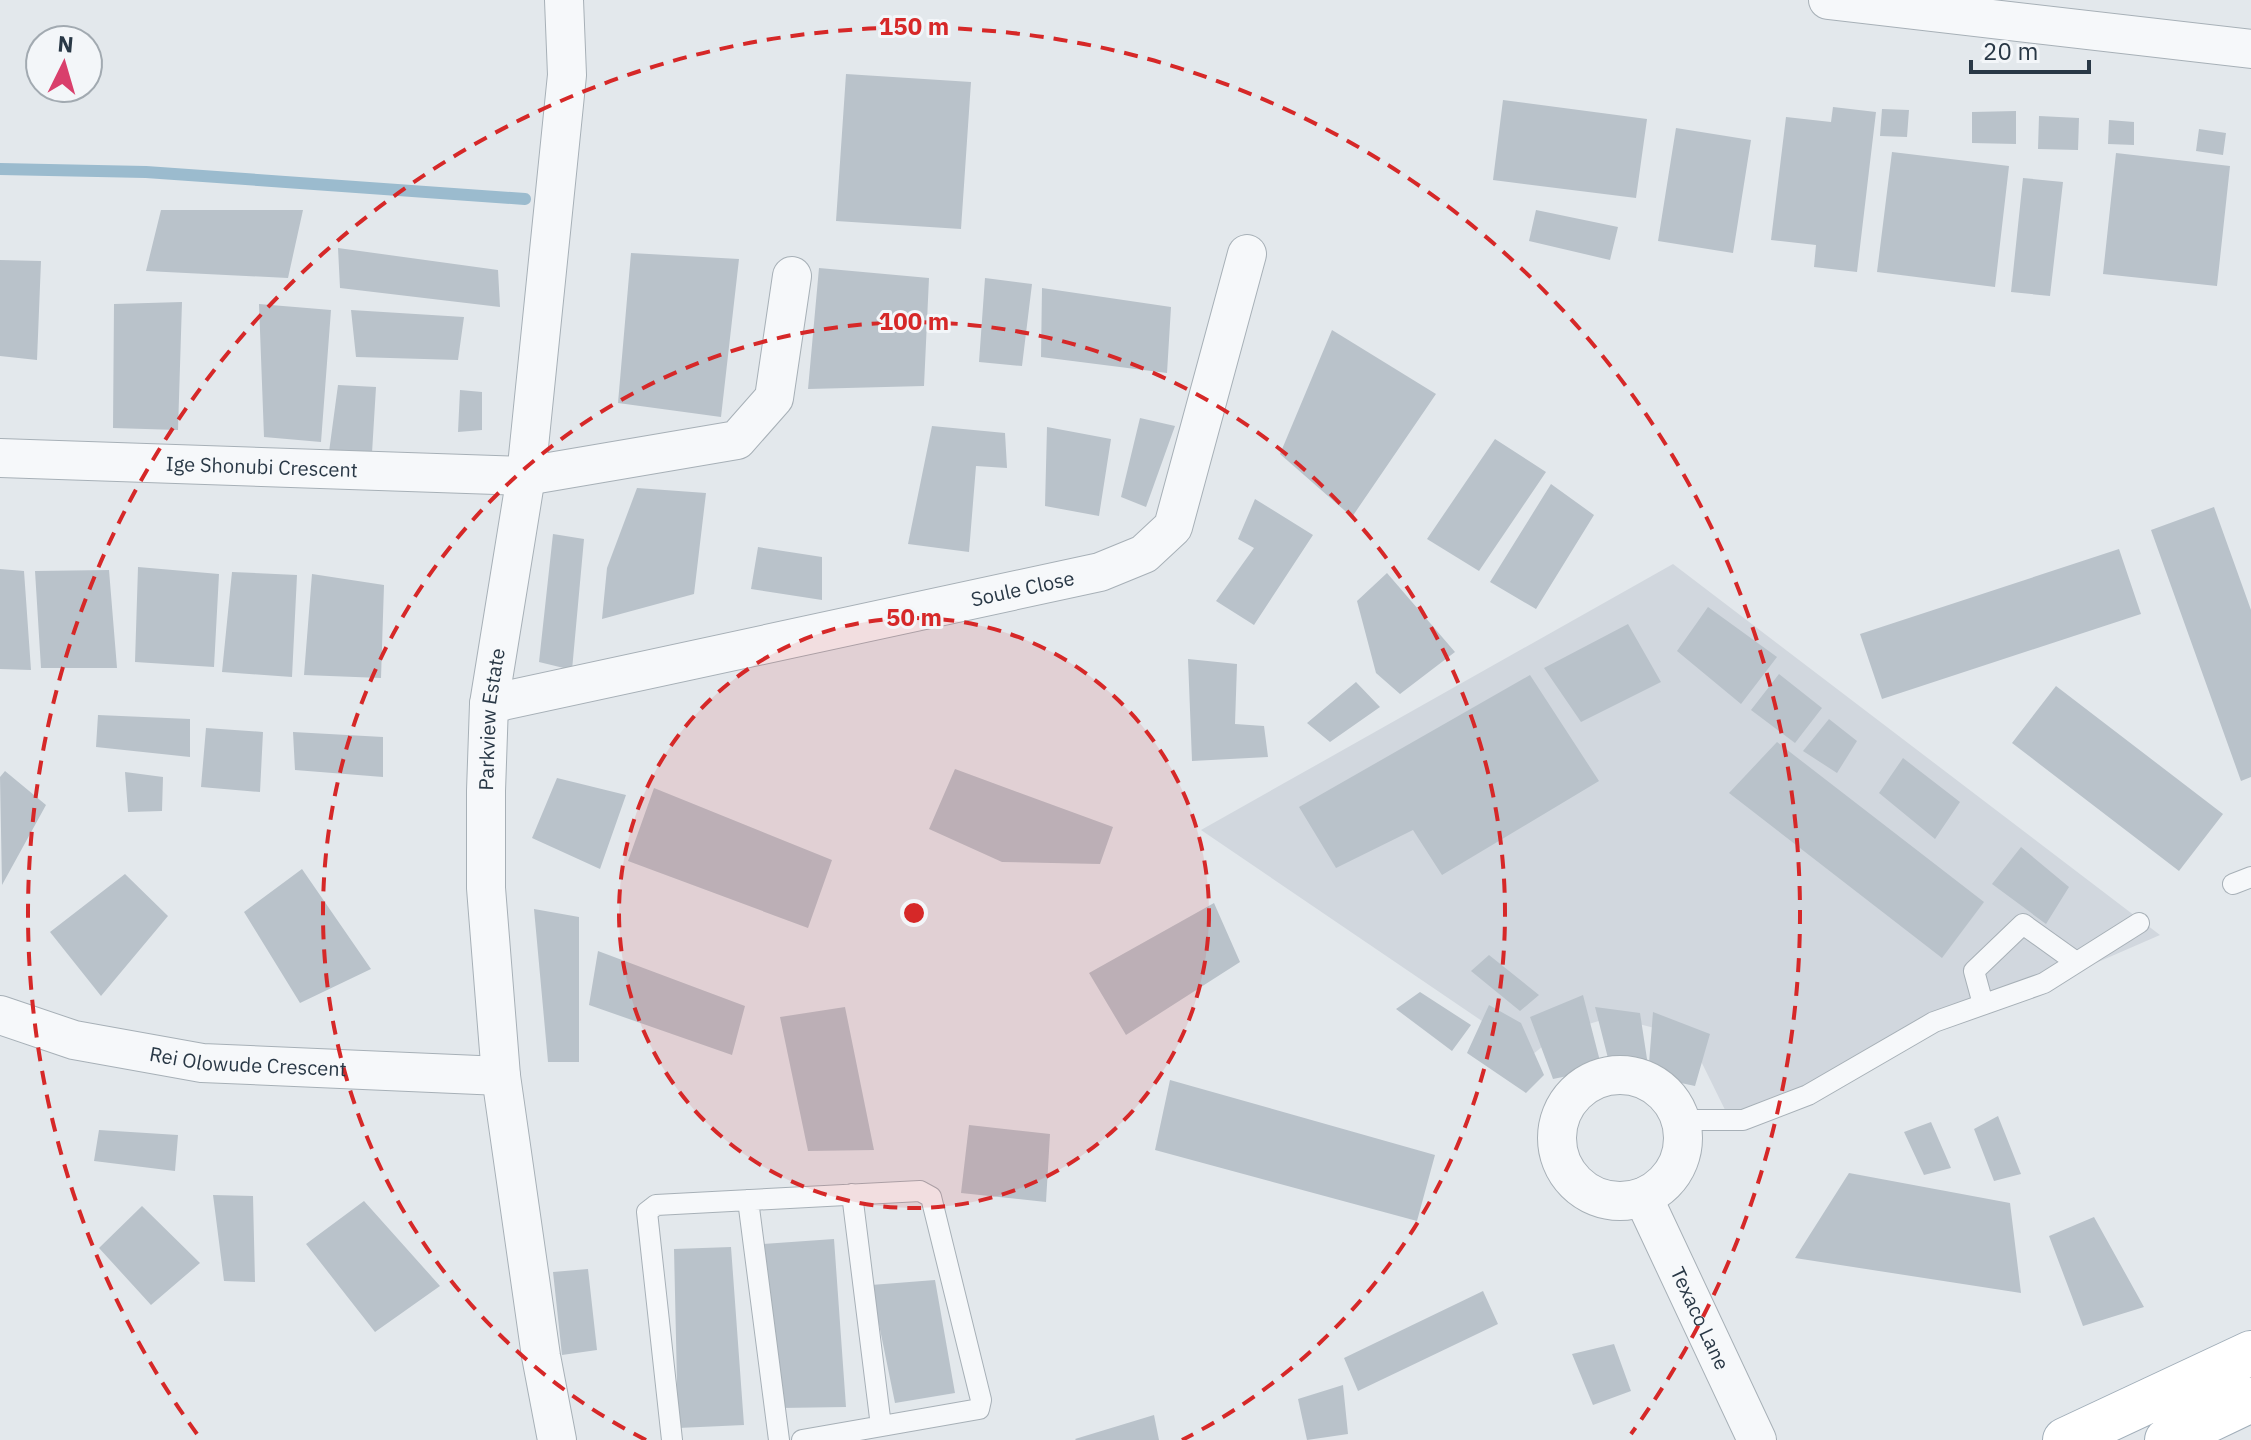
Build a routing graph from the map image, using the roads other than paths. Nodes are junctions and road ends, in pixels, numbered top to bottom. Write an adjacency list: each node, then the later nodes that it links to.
1 (564, 0): 7 (street, Parkview Estate)
2 (1831, 0): 3 (street)
3 (2251, 49)
4 (1247, 254): 8 (street, Soule Close)
5 (792, 276): 7 (street, Ige Shonubi Crescent)
6 (0, 458): 7 (street, Ige Shonubi Crescent)
7 (526, 476): 8 (street, Parkview Estate)
8 (489, 704): 13 (street, Parkview Estate)
9 (2139, 923): 10 (lane)
10 (2076, 962): 11 (lane); 11 (lane)
11 (1983, 1004): 14 (lane)
12 (0, 1015): 13 (street, Rei Olowude Crescent)
13 (501, 1076): 21 (street, Parkview Estate)
14 (1682, 1120): 16 (street); 16 (street)
15 (852, 1194): 17 (lane); 20 (lane); 20 (lane)
16 (1643, 1197): 25 (street, Texaco Lane)
17 (748, 1200): 22 (lane); 23 (lane)
18 (2251, 1353): 26 (main road)
19 (2251, 1400): 27 (main road)
20 (881, 1426): 24 (lane)
21 (557, 1440)
22 (672, 1440)
23 (779, 1440)
24 (802, 1440)
25 (1757, 1440)
26 (2065, 1440)
27 (2167, 1440)

